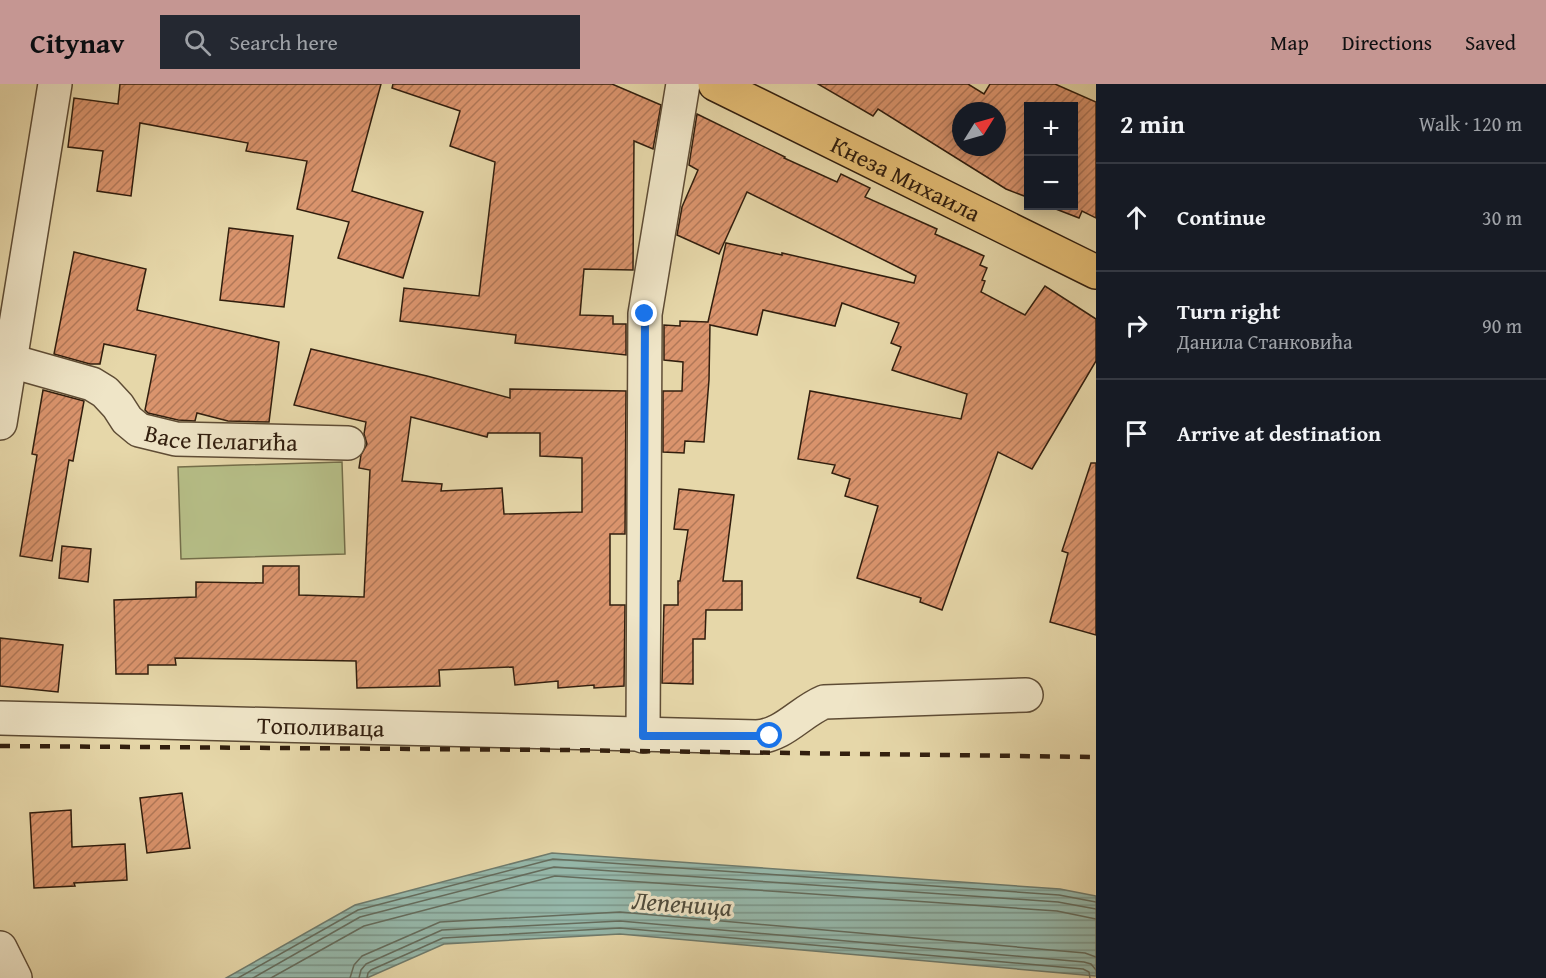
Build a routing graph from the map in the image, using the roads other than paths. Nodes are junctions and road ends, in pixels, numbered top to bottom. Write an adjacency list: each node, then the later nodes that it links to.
1 (56, 84): 5 (street)
2 (683, 84): 10 (street)
3 (715, 84): 4 (main road, Кнеза Михаила)
4 (1096, 272)
5 (11, 361): 6 (street); 7 (street, Васе Пелагића)
6 (0, 423)
7 (348, 443)
8 (1026, 695): 10 (street, Тополиваца)
9 (0, 718): 10 (street, Тополиваца)
10 (643, 736)
11 (0, 948): 12 (street)
12 (15, 978)

